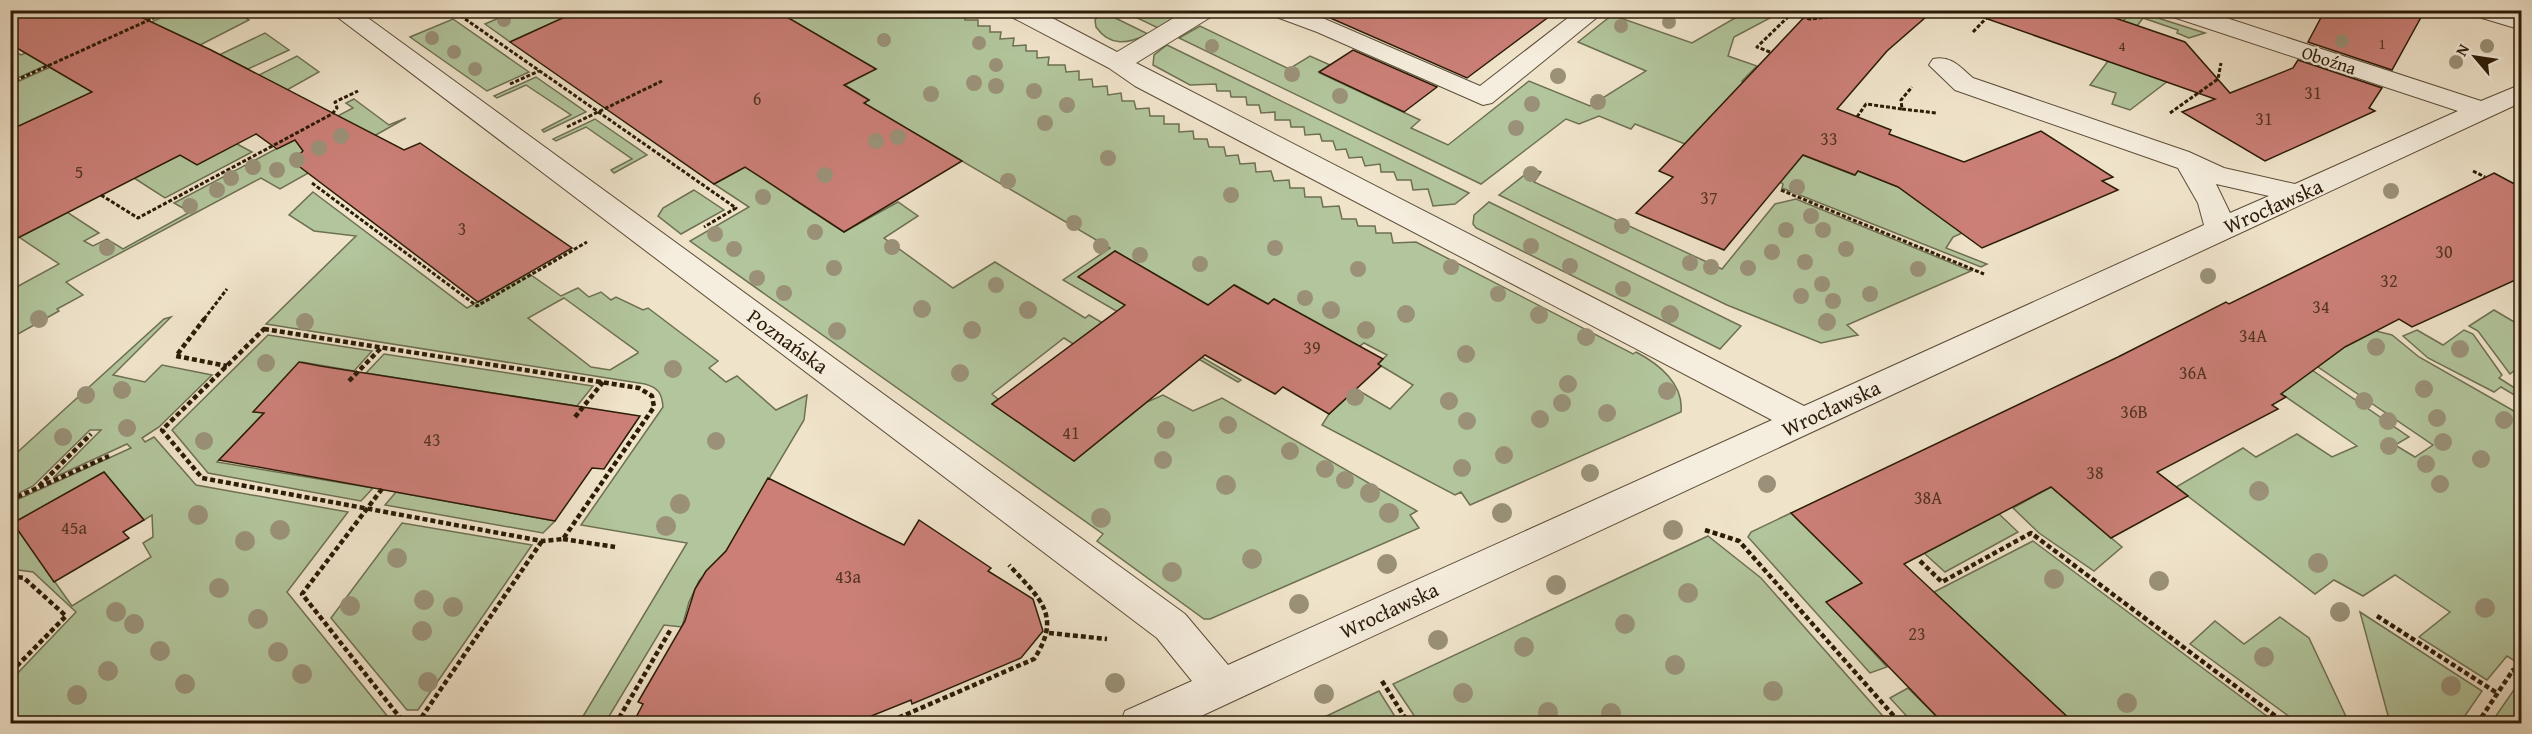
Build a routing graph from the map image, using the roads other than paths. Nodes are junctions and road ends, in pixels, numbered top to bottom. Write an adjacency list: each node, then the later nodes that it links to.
1 (340, 10): 19 (street, Poznańska)
2 (1017, 10): 10 (street)
3 (1077, 10): 10 (street)
4 (1205, 10): 11 (street)
5 (1280, 10): 6 (street)
6 (1594, 10)
7 (2176, 10): 14 (street, Oboźna)
8 (2481, 10): 9 (street)
9 (2522, 23)
10 (1049, 27): 11 (street)
11 (1118, 63): 18 (street)
12 (1942, 65): 15 (street)
13 (2519, 96): 14 (street, Wrocławska)
14 (2482, 110): 16 (street, Wrocławska)
15 (2190, 165): 16 (street); 17 (street)
16 (2300, 194): 17 (street, Wrocławska)
17 (2220, 230): 18 (street, Wrocławska)
18 (1804, 421): 19 (street, Wrocławska)
19 (1221, 686): 20 (street, Wrocławska)
20 (1140, 723)

